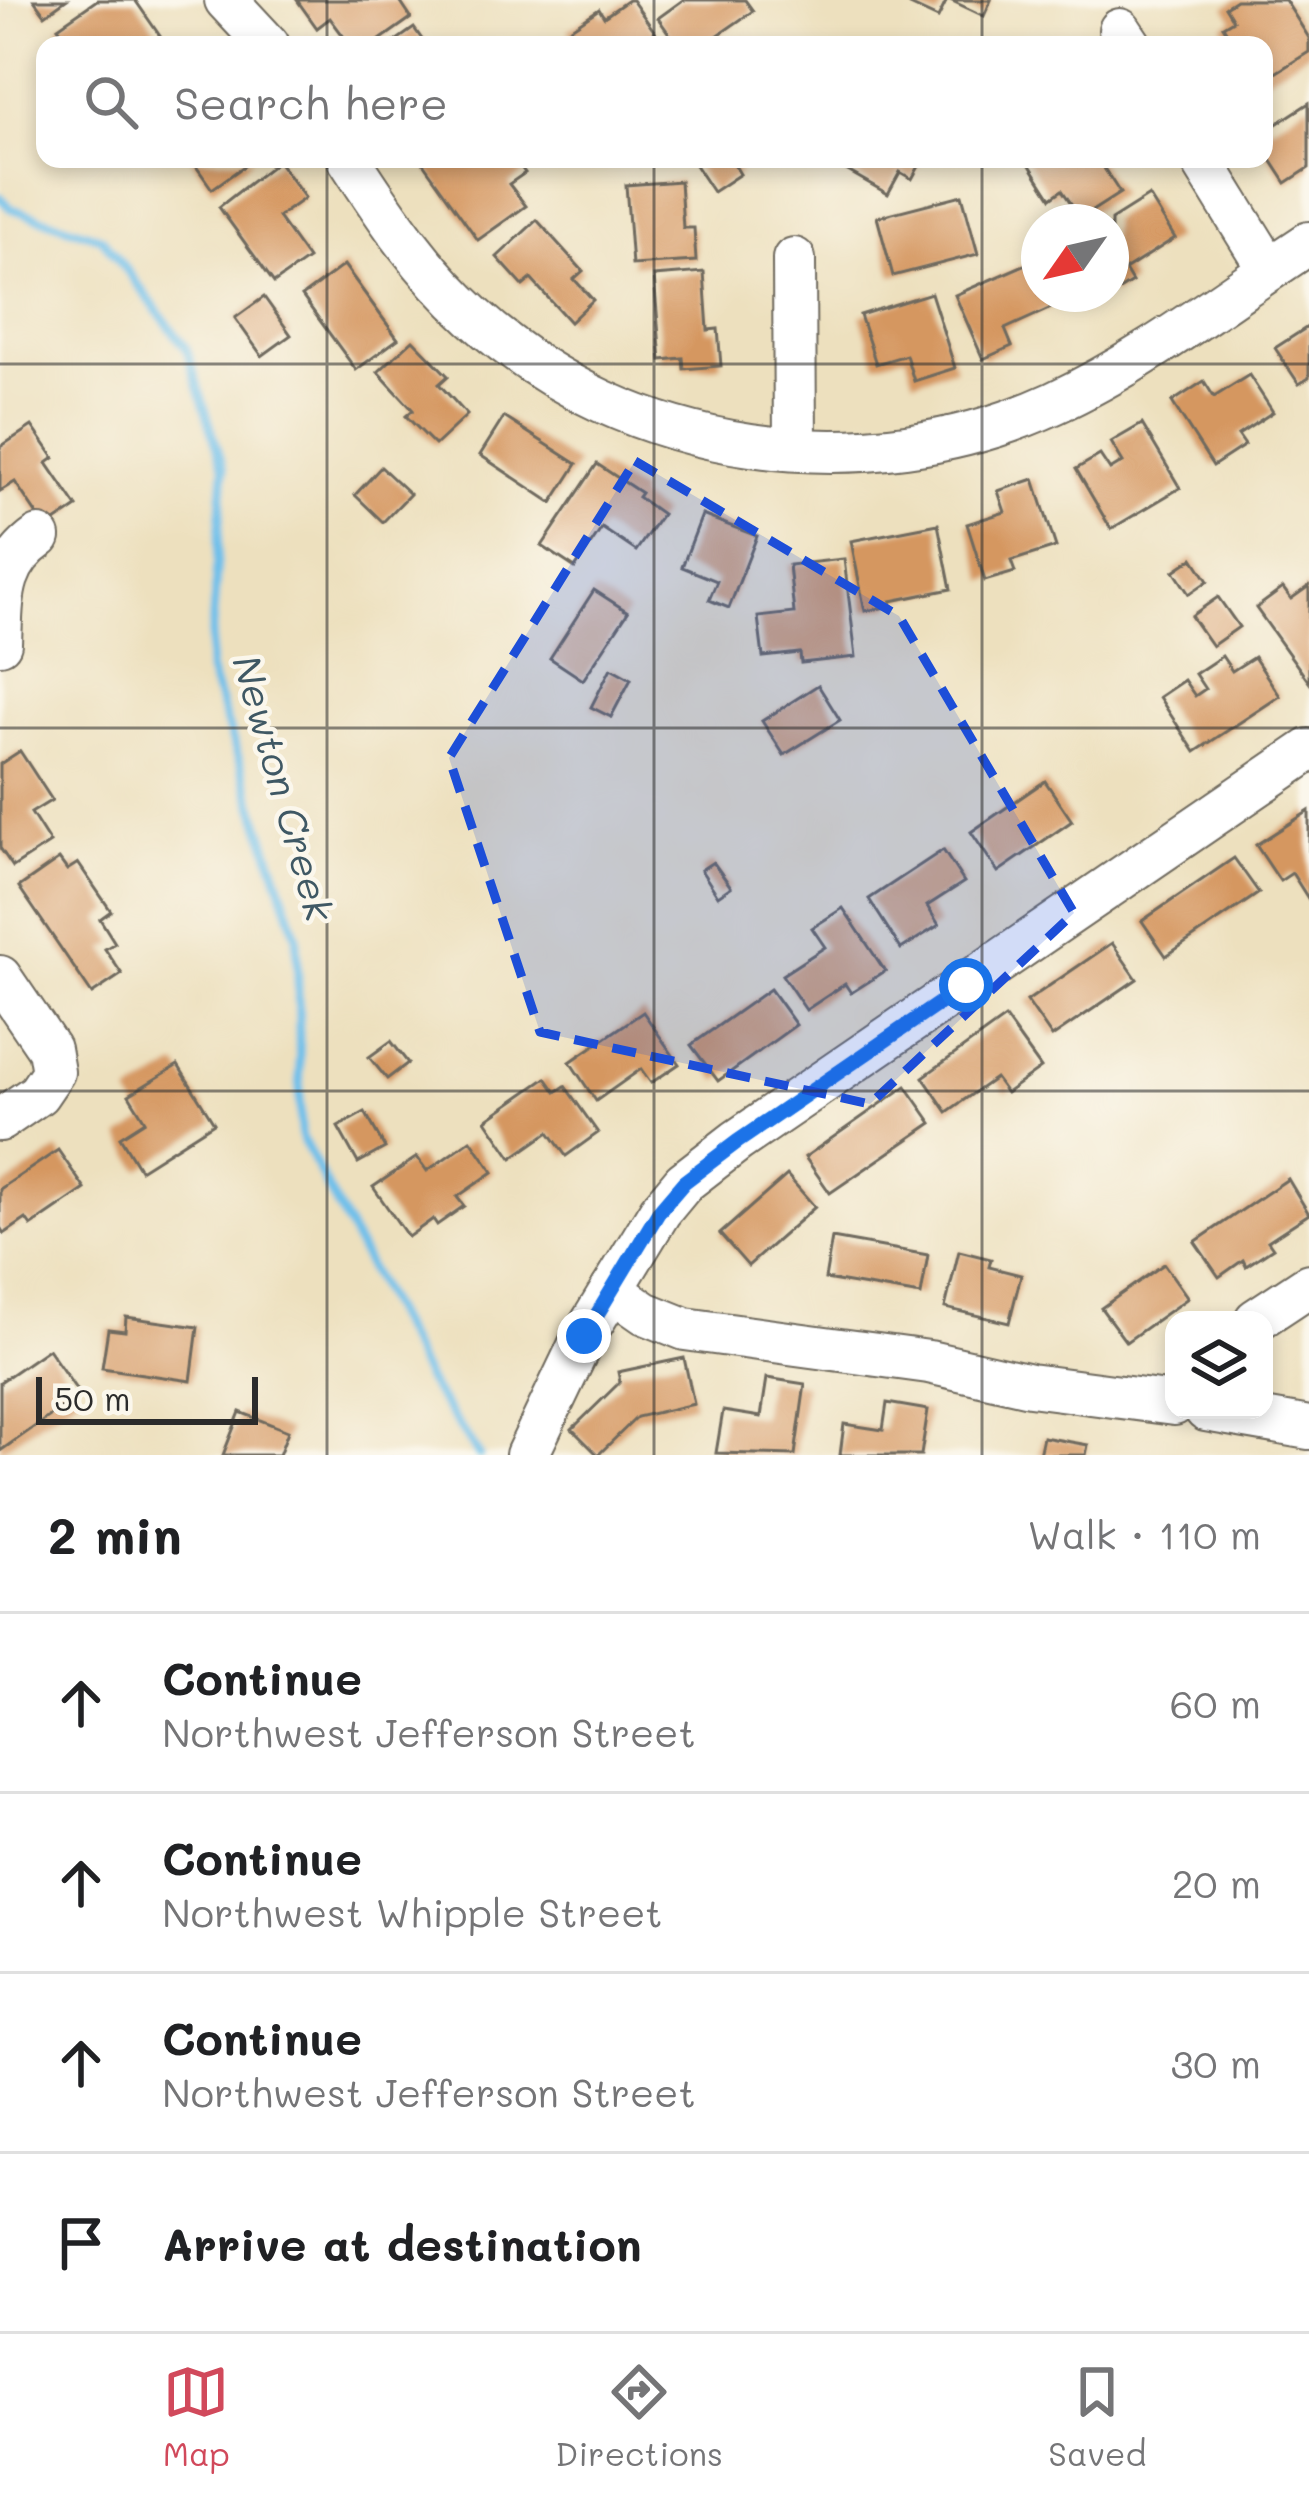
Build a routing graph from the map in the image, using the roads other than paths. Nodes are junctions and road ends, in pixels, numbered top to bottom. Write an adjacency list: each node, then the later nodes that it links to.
1 (226, 0): 2 (street)
2 (260, 36)
3 (355, 168): 8 (street)
4 (1207, 168): 7 (street)
5 (1309, 244): 7 (street)
6 (794, 260): 8 (street)
7 (1269, 269): 8 (street)
8 (795, 449)
9 (40, 537): 10 (street)
10 (0, 644)
11 (1309, 750): 15 (street)
12 (0, 977): 13 (street)
13 (0, 1120)
14 (1309, 1285): 16 (street)
15 (612, 1290): 17 (street); 18 (street)
16 (1273, 1311)
17 (1162, 1393)
18 (527, 1455)

